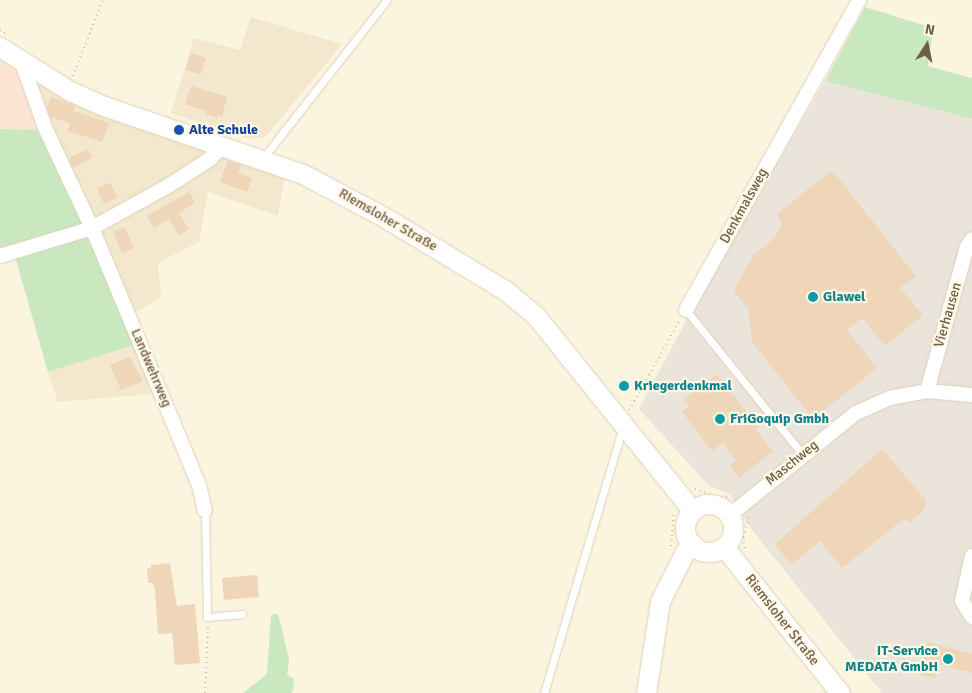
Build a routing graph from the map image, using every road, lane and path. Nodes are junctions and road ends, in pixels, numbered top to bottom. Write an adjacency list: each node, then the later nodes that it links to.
1 (103, 0): 6 (path)
2 (387, 0): 8 (lane)
3 (859, 0): 12 (street, Denkmalsweg)
4 (0, 47): 5 (main road, Riemsloher Straße)
5 (22, 63): 6 (main road, Riemsloher Straße); 9 (street, Landwehrweg)
6 (70, 91): 7 (main road, Riemsloher Straße)
7 (223, 145): 8 (main road, Riemsloher Straße); 9 (street)
8 (263, 158): 15 (main road, Riemsloher Straße)
9 (92, 228): 11 (street); 18 (street, Landwehrweg)
10 (972, 239): 13 (street, Vierhausen)
11 (0, 256)
12 (686, 310): 15 (path); 16 (lane)
13 (927, 391): 14 (street, Maschweg); 16 (street, Maschweg)
14 (972, 395)
15 (626, 418): 17 (main road, Riemsloher Straße); 29 (lane)
16 (802, 454): 19 (street, Maschweg)
17 (688, 504): 19 (main road); 19 (path); 20 (main road); 23 (path)
18 (205, 510): 26 (lane)
19 (736, 510): 21 (main road); 22 (path)
20 (692, 544): 21 (main road); 30 (main road)
21 (724, 547): 31 (main road, Riemsloher Straße)
22 (745, 549)
23 (669, 550)
24 (972, 556): 27 (street)
25 (242, 614): 26 (lane)
26 (208, 617): 28 (path)
27 (972, 617)
28 (205, 693)
29 (544, 693)
30 (646, 693)
31 (840, 693)

